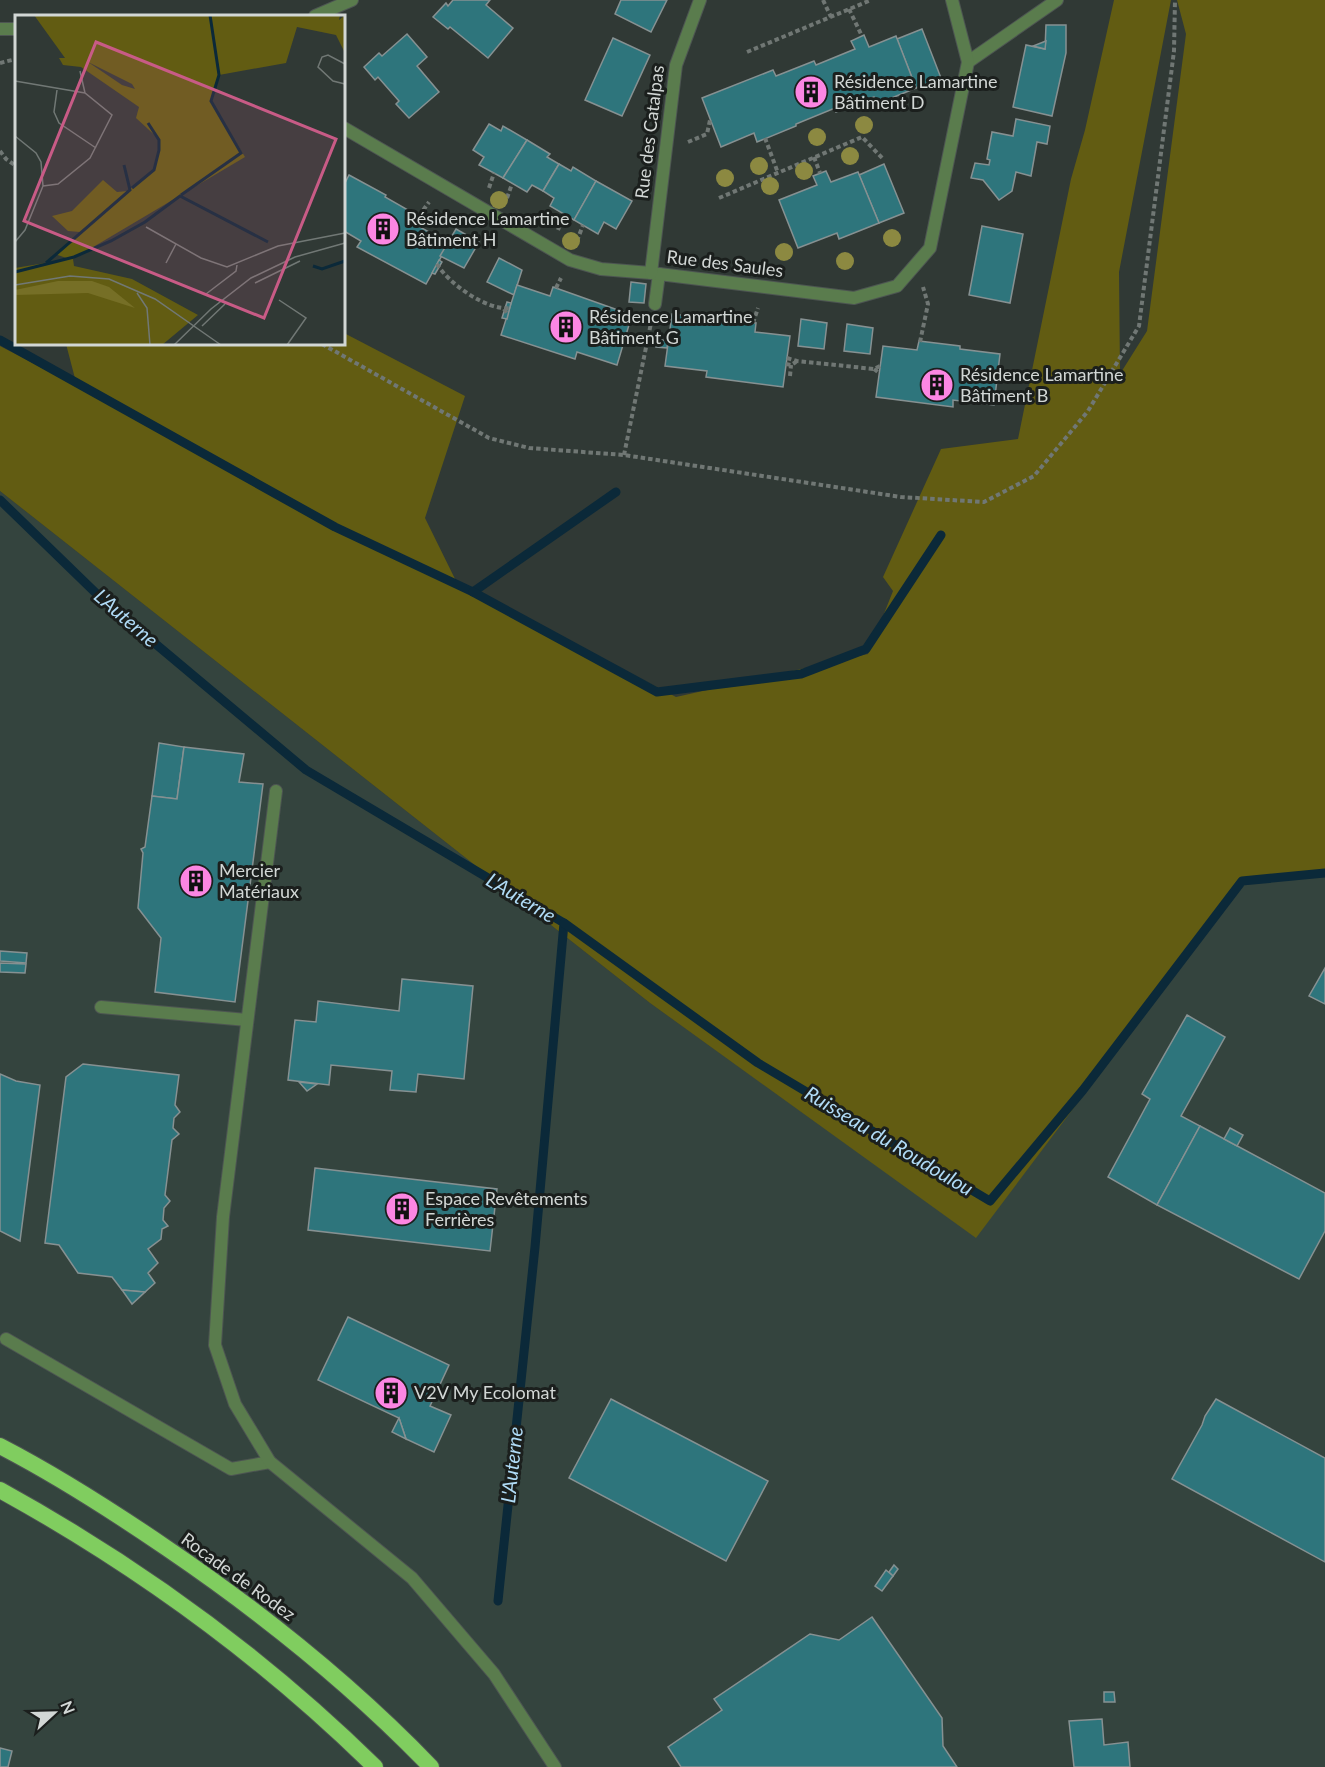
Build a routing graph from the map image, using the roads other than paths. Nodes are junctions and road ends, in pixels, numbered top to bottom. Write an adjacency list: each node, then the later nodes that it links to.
1 (352, 0): 5 (street)
2 (700, 0): 8 (street, Rue des Catalpas)
3 (952, 0): 6 (street, Rue des Saules)
4 (1057, 0): 6 (street)
5 (317, 15)
6 (968, 62): 8 (street, Rue des Saules)
7 (345, 129): 8 (street, Rue des Saules)
8 (655, 273): 9 (street, Rue des Catalpas)
9 (655, 304)
10 (276, 791): 12 (street)
11 (101, 1007): 12 (street)
12 (248, 1020): 15 (street)
13 (6, 1338): 15 (street)
14 (0, 1446): 18 (highway, Rocade de Rodez)
15 (270, 1462): 19 (street)
16 (0, 1490): 17 (highway)
17 (375, 1767)
18 (431, 1767)
19 (555, 1767)

